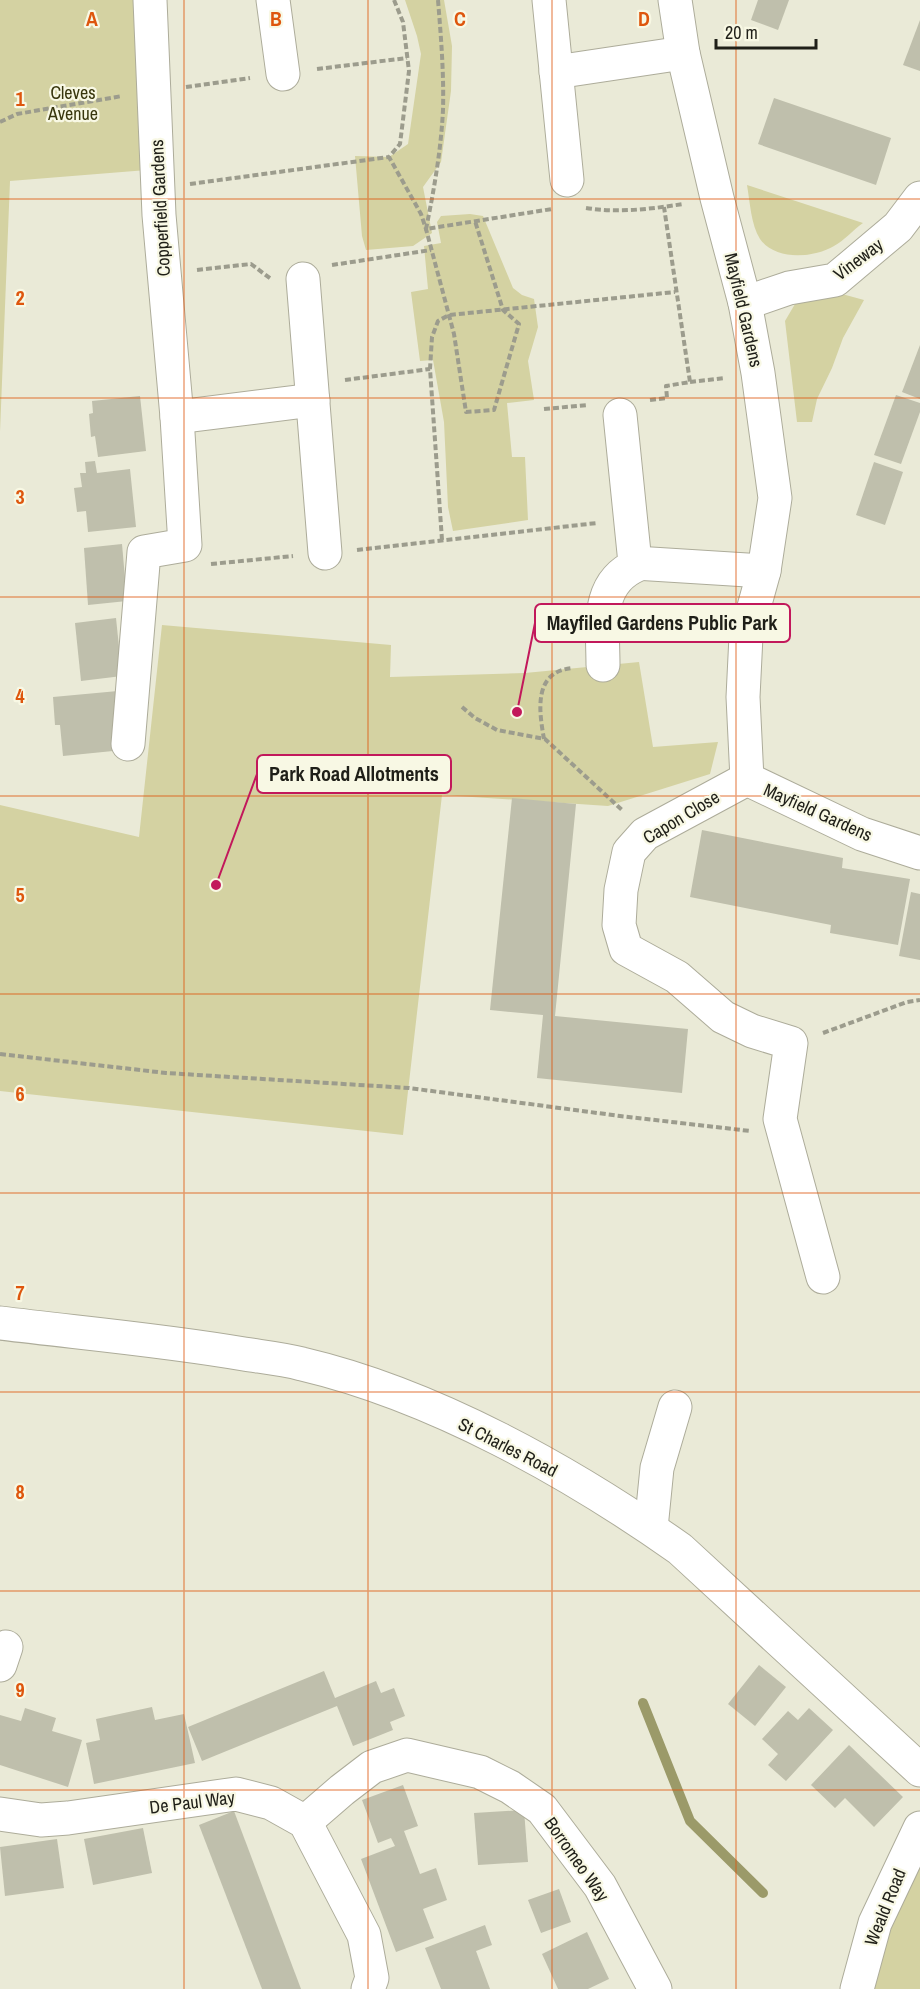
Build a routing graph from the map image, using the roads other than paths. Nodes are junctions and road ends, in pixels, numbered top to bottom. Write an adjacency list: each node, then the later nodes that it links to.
1 (150, 0): 14 (street, Copperfield Gardens)
2 (273, 0): 7 (street)
3 (549, 0): 6 (street)
4 (675, 0): 5 (street, Mayfield Gardens)
5 (683, 53): 6 (street); 11 (street, Mayfield Gardens)
6 (556, 72): 8 (street)
7 (283, 74)
8 (569, 193)
9 (920, 198): 11 (street, Vineway)
10 (303, 279): 12 (street)
11 (745, 303): 17 (street, Mayfield Gardens)
12 (312, 392): 14 (street); 15 (street)
13 (620, 409): 16 (street)
14 (177, 417): 19 (street, Copperfield Gardens)
15 (325, 553)
16 (635, 563): 17 (street); 18 (street)
17 (764, 571): 20 (street, Mayfield Gardens)
18 (603, 665)
19 (128, 744)
20 (747, 779): 21 (street, Mayfield Gardens); 22 (street, Capon Close)
21 (920, 853)
22 (823, 1277)
23 (0, 1323): 25 (street, St Charles Road)
24 (675, 1407): 25 (street)
25 (651, 1528): 26 (street, St Charles Road)
26 (920, 1770)
27 (0, 1814): 28 (street, De Paul Way)
28 (305, 1822): 30 (street); 31 (street, Borromeo Way)
29 (920, 1828): 32 (street, Weald Road)
30 (368, 1989)
31 (655, 1989)
32 (857, 1989)

